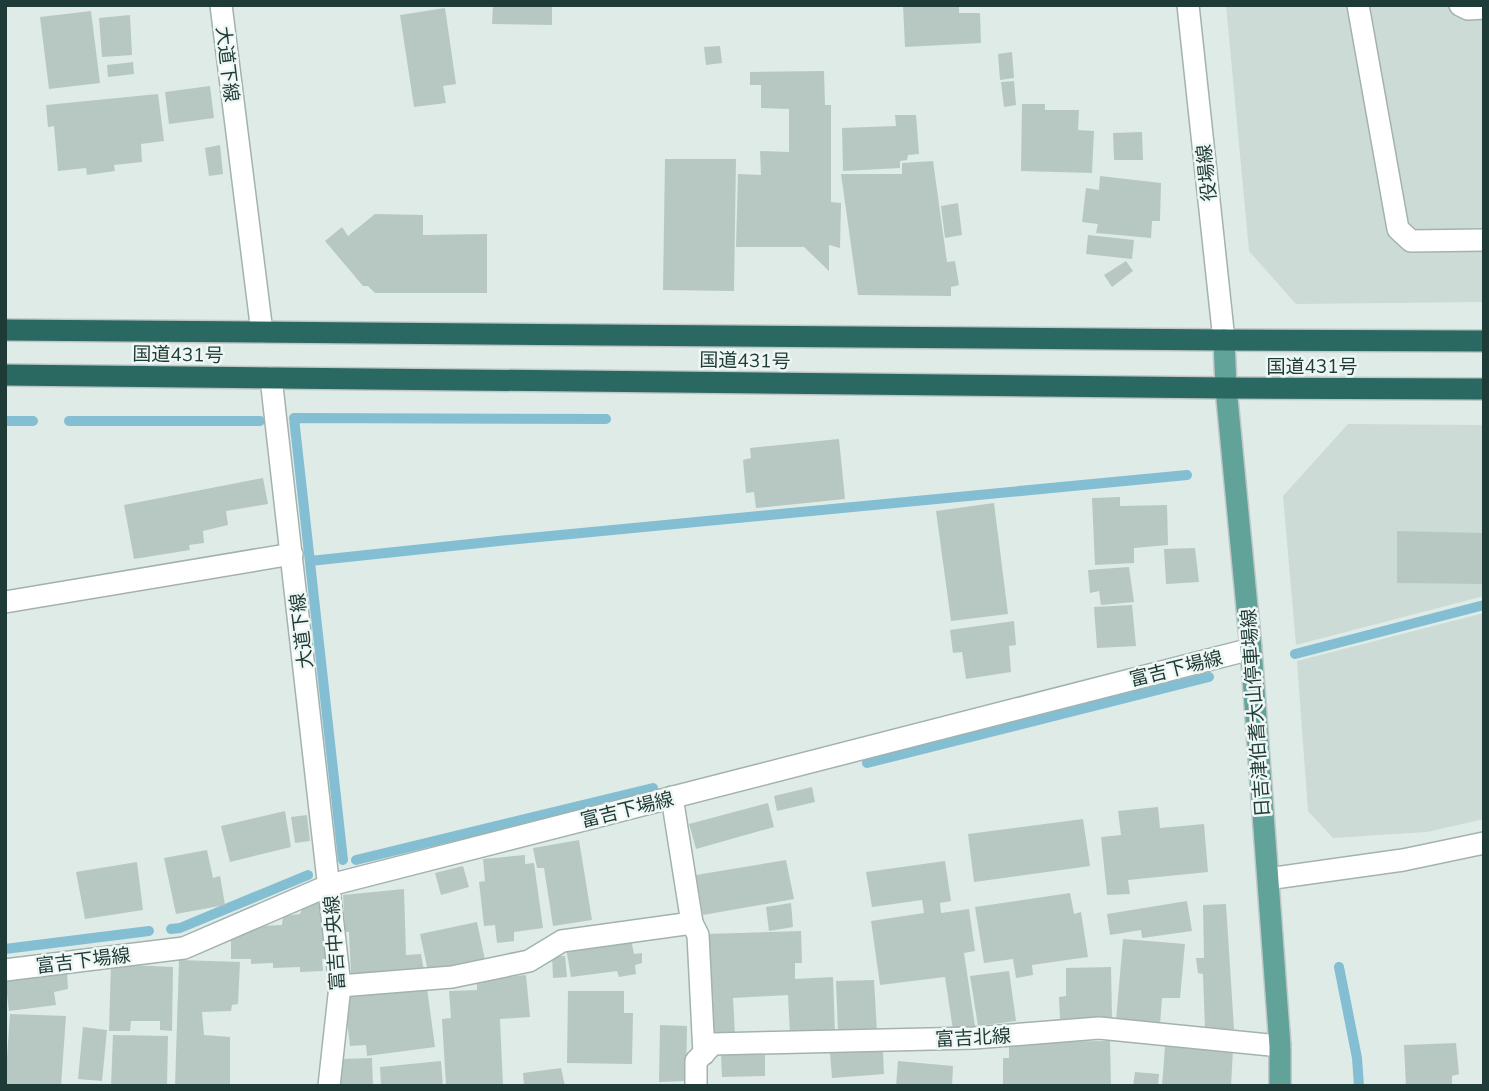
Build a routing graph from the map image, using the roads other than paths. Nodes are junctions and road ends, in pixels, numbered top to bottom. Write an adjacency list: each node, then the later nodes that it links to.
1 (221, 5): 8 (street, 大道下線)
2 (1188, 5): 9 (street, 役場線)
3 (1358, 5): 6 (street)
4 (1460, 5): 5 (street)
5 (1484, 8)
6 (1484, 240)
7 (5, 330): 8 (highway, 国道431号)
8 (262, 332): 9 (highway, 国道431号)
9 (1224, 340): 10 (highway, 国道431号); 13 (main road, 日吉津伯耆大山停車場線)
10 (1484, 341)
11 (5, 375): 12 (highway, 国道431号)
12 (271, 378): 13 (highway, 国道431号); 15 (street, 大道下線)
13 (1226, 388): 14 (highway, 国道431号); 17 (main road, 日吉津伯耆大山停車場線)
14 (1484, 389)
15 (292, 554): 16 (street); 21 (street, 大道下線)
16 (5, 602)
17 (1251, 649): 18 (street, 富吉下場線); 20 (main road, 日吉津伯耆大山停車場線)
18 (672, 797): 21 (street, 富吉下場線); 22 (street)
19 (1484, 843): 20 (street)
20 (1268, 879): 25 (main road, 日吉津伯耆大山停車場線)
21 (330, 885): 23 (street, 富吉下場線); 24 (street, 富吉中央線)
22 (692, 923): 24 (street); 26 (street)
23 (5, 970)
24 (340, 986): 27 (street, 富吉中央線)
25 (1280, 1046): 26 (street, 富吉北線); 29 (main road, 日吉津伯耆大山停車場線)
26 (704, 1054): 28 (street)
27 (329, 1086)
28 (696, 1086)
29 (1280, 1086)

